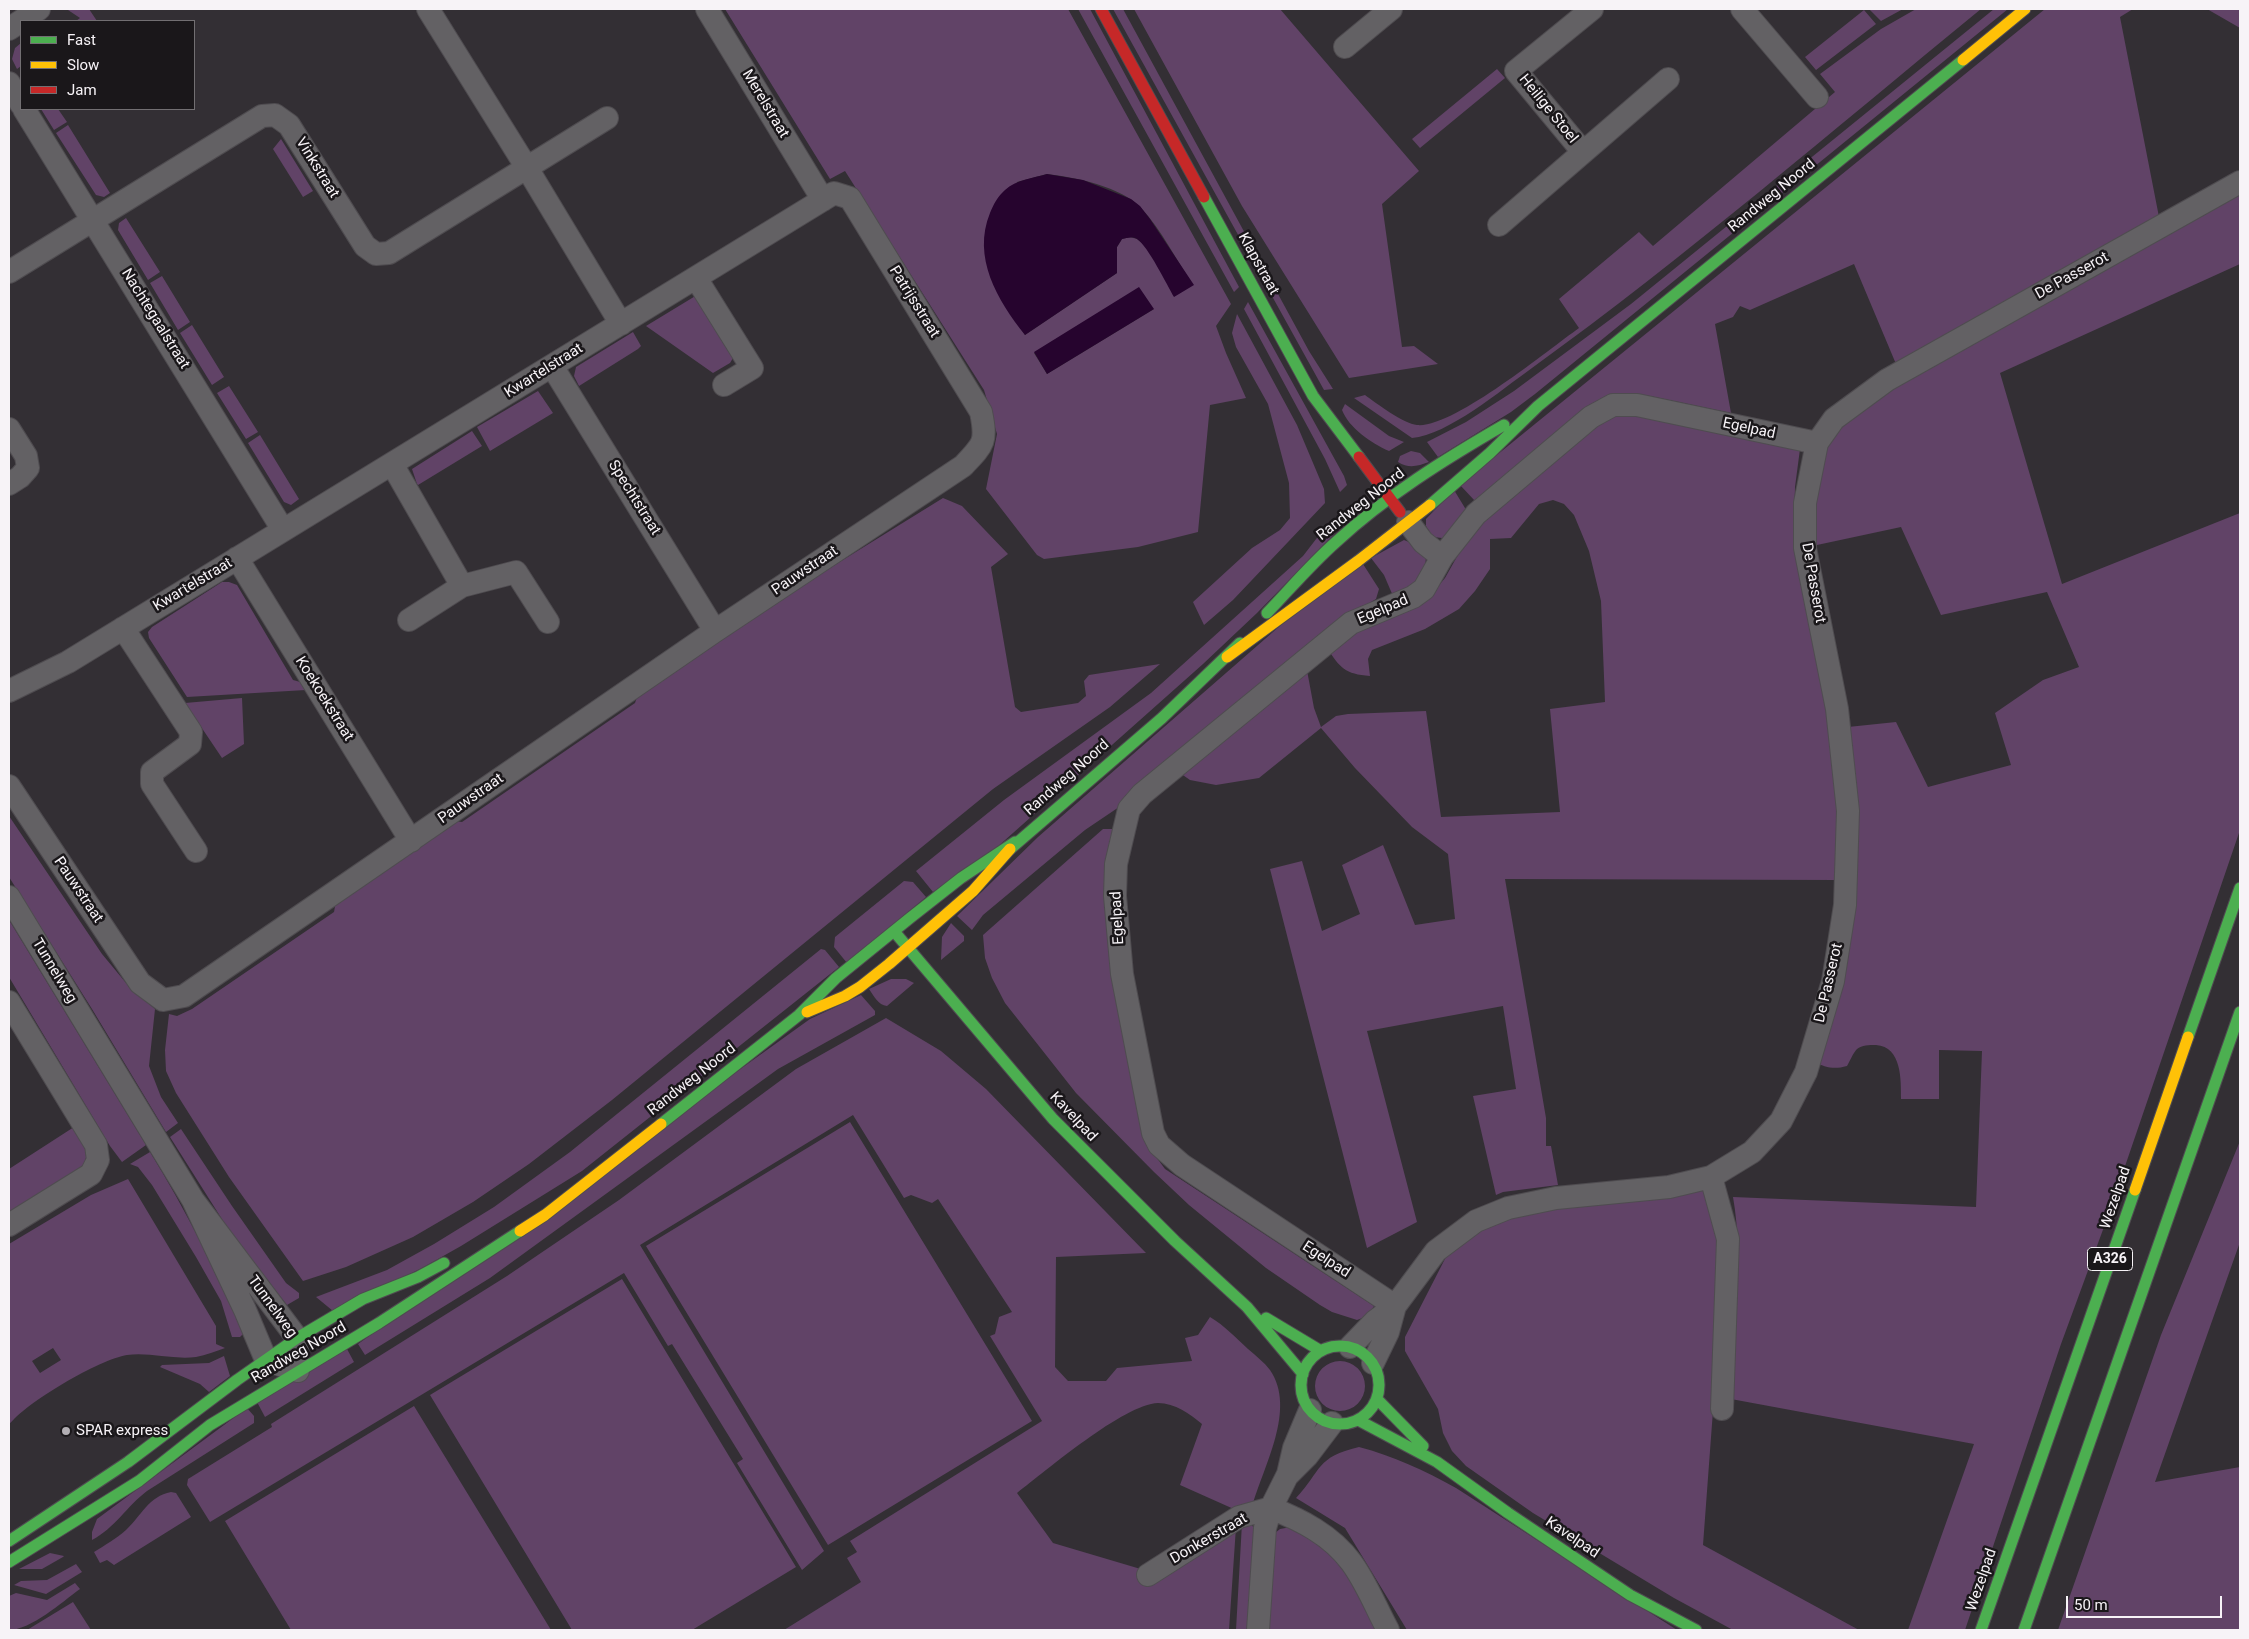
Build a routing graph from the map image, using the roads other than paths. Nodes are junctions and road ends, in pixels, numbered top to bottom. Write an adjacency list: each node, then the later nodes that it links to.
1 (39, 9): 9 (street)
2 (707, 9): 22 (street, Merelstraat)
3 (1101, 9): 36 (main road, Klapstraat)
4 (1390, 9): 12 (street)
5 (1592, 9): 19 (street, Heilige Stoel)
6 (1742, 9): 15 (street)
7 (2024, 9): 30 (main road, Randweg Noord)
8 (437, 12): 20 (street)
9 (22, 20)
10 (20, 22): 11 (street)
11 (9, 29)
12 (1346, 47)
13 (1668, 79): 19 (street, Heilige Stoel)
14 (9, 83): 16 (street)
15 (1817, 97)
16 (20, 102)
17 (25, 110): 23 (street, Nachtegaalstraat)
18 (607, 118): 20 (street)
19 (1583, 152): 24 (street, Heilige Stoel)
20 (527, 168): 23 (street, Vinkstraat); 27 (street)
21 (2240, 182): 33 (street, De Passerot)
22 (823, 200): 26 (street, Kwartelstraat); 32 (street, Patrijsstraat)
23 (94, 221): 25 (street, Vinkstraat); 38 (street, Nachtegaalstraat)
24 (1498, 225)
25 (9, 272)
26 (696, 278): 27 (street, Kwartelstraat); 29 (street)
27 (621, 324): 28 (street, Kwartelstraat)
28 (552, 366): 34 (street, Kwartelstraat); 45 (street, Spechtstraat)
29 (724, 385)
30 (1538, 406): 36 (main road, Randweg Noord); 37 (main road, Randweg Noord)
31 (9, 429): 35 (street)
32 (986, 434): 45 (street, Pauwstraat)
33 (1817, 442): 39 (street, Egelpad); 60 (street, De Passerot)
34 (392, 464): 38 (street, Kwartelstraat); 41 (street)
35 (9, 484)
36 (1390, 498): 37 (main road, Klapstraat); 46 (main road, Randweg Noord)
37 (1408, 522): 39 (street); 46 (main road, Randweg Noord)
38 (284, 530): 40 (street, Kwartelstraat)
39 (1442, 557): 65 (street, Egelpad)
40 (237, 558): 44 (street, Kwartelstraat); 49 (street, Koekoekstraat)
41 (462, 586): 42 (street); 43 (street)
42 (409, 620)
43 (548, 622)
44 (123, 628): 47 (street, Kwartelstraat); 51 (street)
45 (716, 630): 49 (street, Pauwstraat)
46 (1227, 657): 50 (main road, Randweg Noord)
47 (9, 692)
48 (9, 786): 49 (street, Pauwstraat)
49 (412, 840)
50 (1015, 842): 54 (main road, Randweg Noord); 55 (main road, Randweg Noord)
51 (196, 851)
52 (2240, 888): 88 (main road, Wezelpad / A326)
53 (9, 897): 61 (street, Tunnelweg)
54 (893, 931): 55 (main road, Kavelpad); 58 (main road, Randweg Noord)
55 (908, 949): 58 (main road, Randweg Noord); 66 (main road, Kavelpad)
56 (9, 1002): 63 (street)
57 (2240, 1012): 89 (main road, A326)
58 (799, 1015): 59 (main road, Randweg Noord)
59 (602, 1168): 62 (main road, Randweg Noord); 72 (main road, Randweg Noord)
60 (1711, 1177): 65 (street, De Passerot); 75 (street)
61 (193, 1200): 67 (street, Tunnelweg); 70 (street, Tunnelweg)
62 (509, 1224)
63 (9, 1225)
64 (453, 1258): 67 (main road, Randweg Noord)
65 (1395, 1306): 68 (street, De Passerot); 71 (street, De Passerot)
66 (1247, 1307): 69 (main road, Kavelpad); 73 (main road, Kavelpad)
67 (297, 1338): 70 (main road, Randweg Noord); 72 (street, Tunnelweg)
68 (1350, 1347): 69 (main road); 71 (main road)
69 (1321, 1351): 73 (main road)
70 (266, 1360): 72 (street); 82 (main road, Randweg Noord)
71 (1373, 1363): 74 (main road)
72 (298, 1372): 83 (main road, Randweg Noord)
73 (1303, 1374): 76 (main road)
74 (1377, 1399): 77 (main road); 79 (main road, Kavelpad)
75 (1722, 1409)
76 (1310, 1410): 78 (main road); 80 (street, Donkerstraat)
77 (1358, 1420): 78 (main road); 79 (main road, Kavelpad)
78 (1332, 1423): 80 (street, Donkerstraat)
79 (1437, 1462): 87 (main road, Kavelpad)
80 (1288, 1474): 81 (street, Donkerstraat)
81 (1271, 1508): 84 (street, Donkerstraat); 85 (street, Donkerstraat); 86 (street)
82 (9, 1541)
83 (9, 1562)
84 (1148, 1574)
85 (1258, 1630)
86 (1388, 1630)
87 (1696, 1630)
88 (1981, 1630)
89 (2024, 1630)

